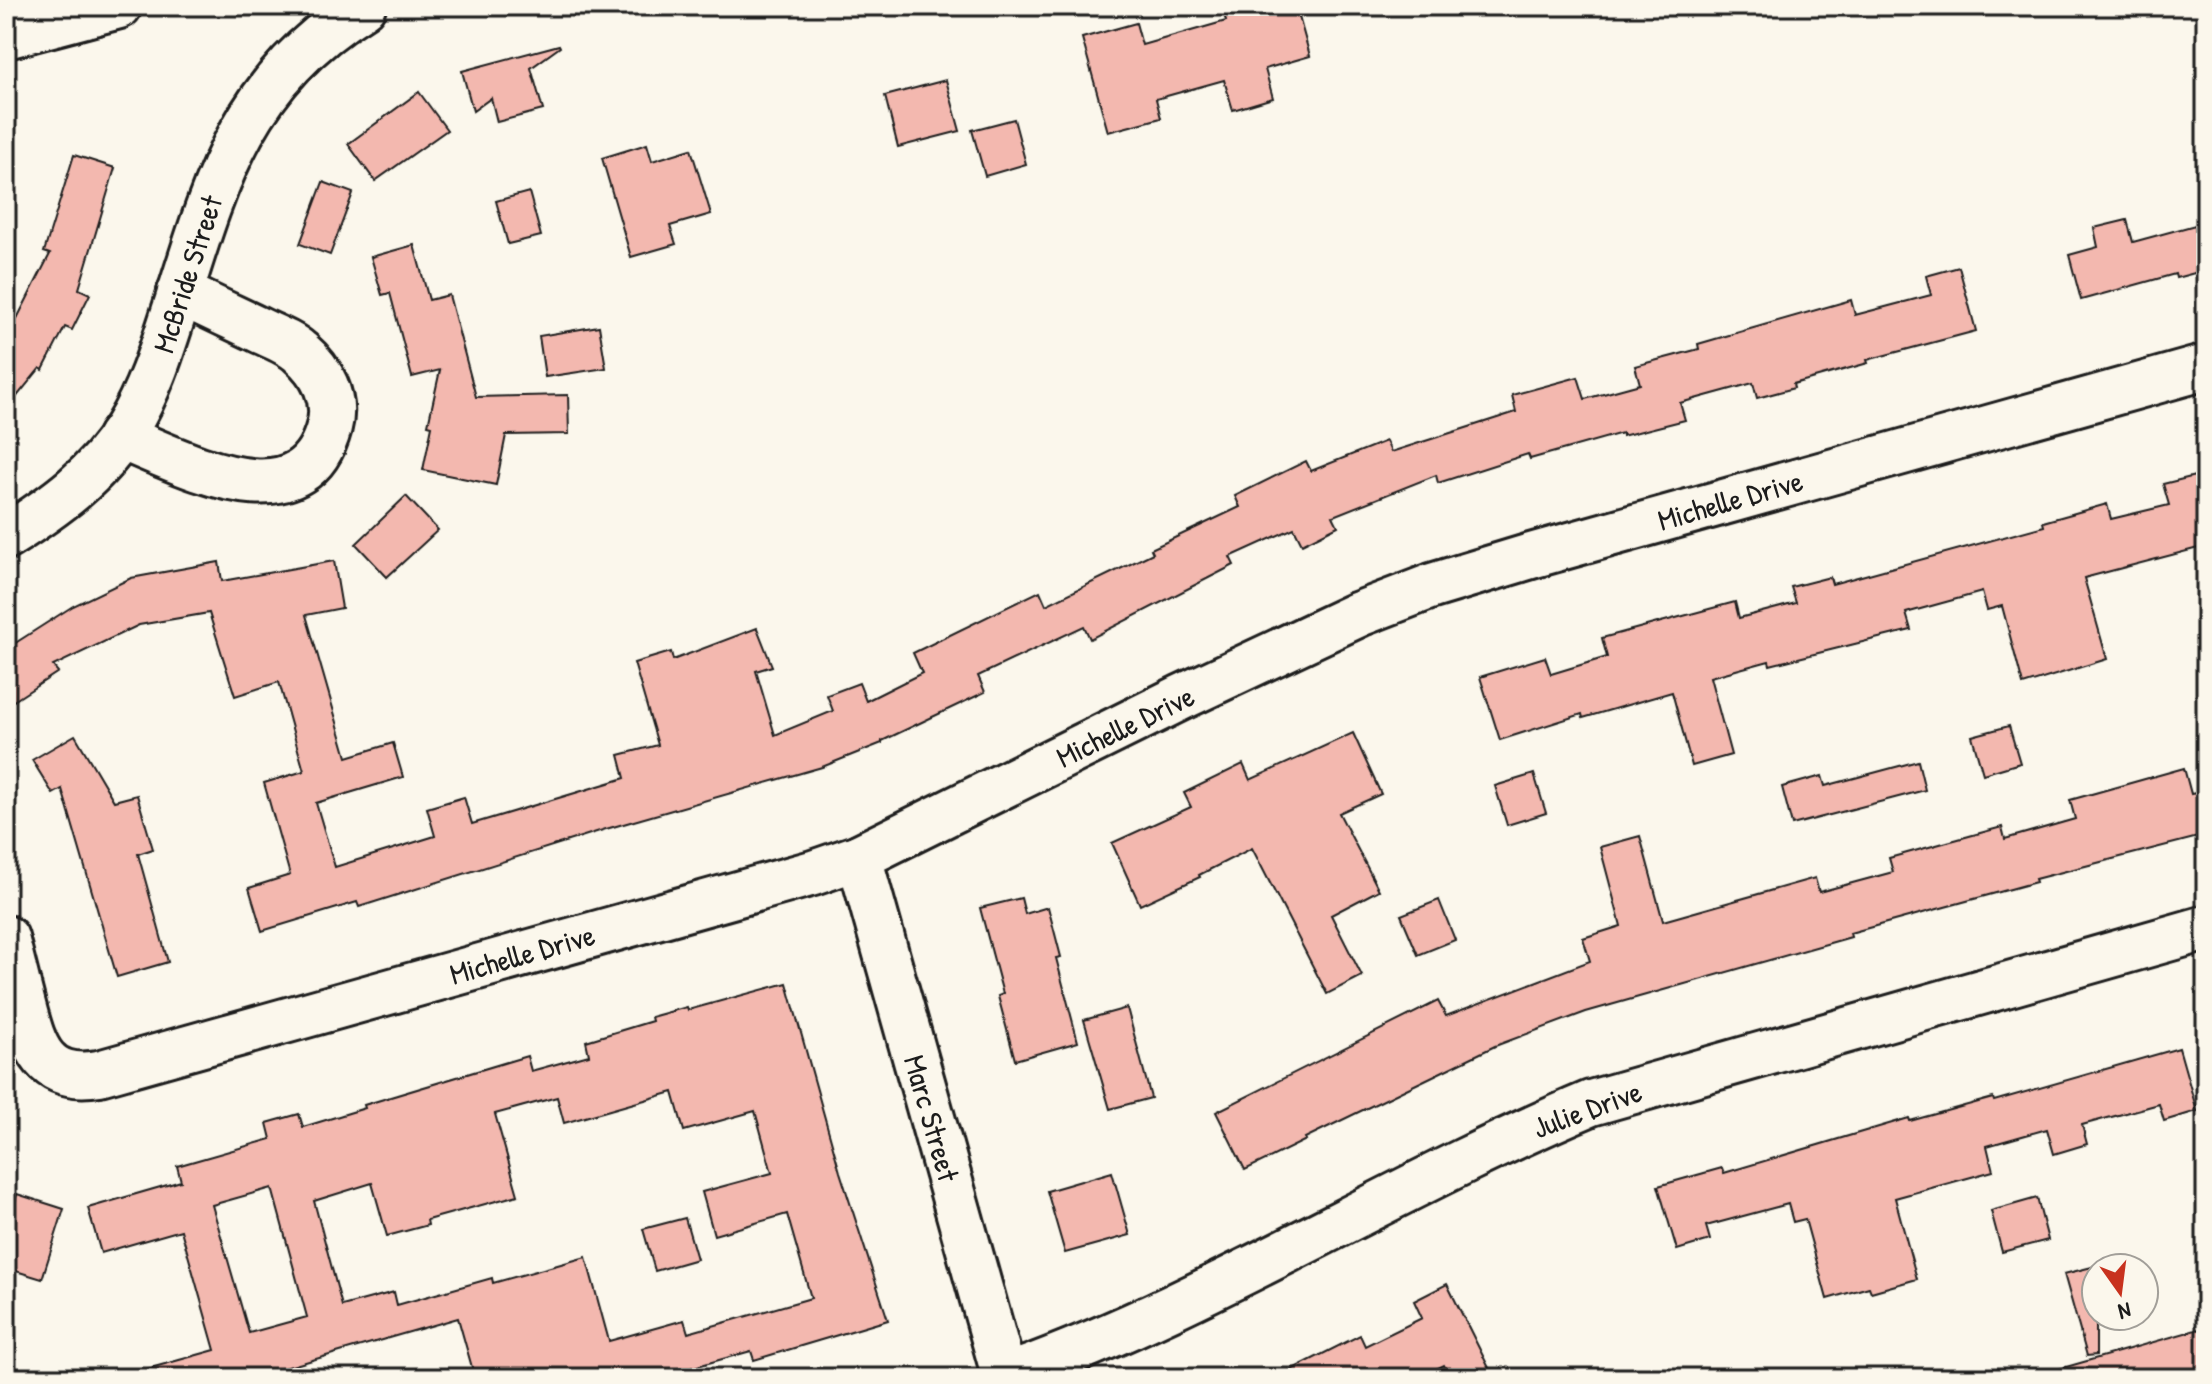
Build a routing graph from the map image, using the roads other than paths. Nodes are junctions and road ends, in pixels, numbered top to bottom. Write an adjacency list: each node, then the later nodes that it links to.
1 (53, 6): 4 (main road)
2 (119, 6): 4 (main road)
3 (363, 6): 5 (main road, McBride Street)
4 (6, 36)
5 (180, 292): 7 (main road, McBride Street); 7 (main road)
6 (2206, 367): 9 (main road, Michelle Drive)
7 (120, 437): 8 (main road, McBride Street)
8 (6, 537)
9 (859, 857): 11 (main road, Michelle Drive); 12 (main road, Marc Street)
10 (2206, 928): 12 (main road, Julie Drive)
11 (6, 938)
12 (1004, 1378)

